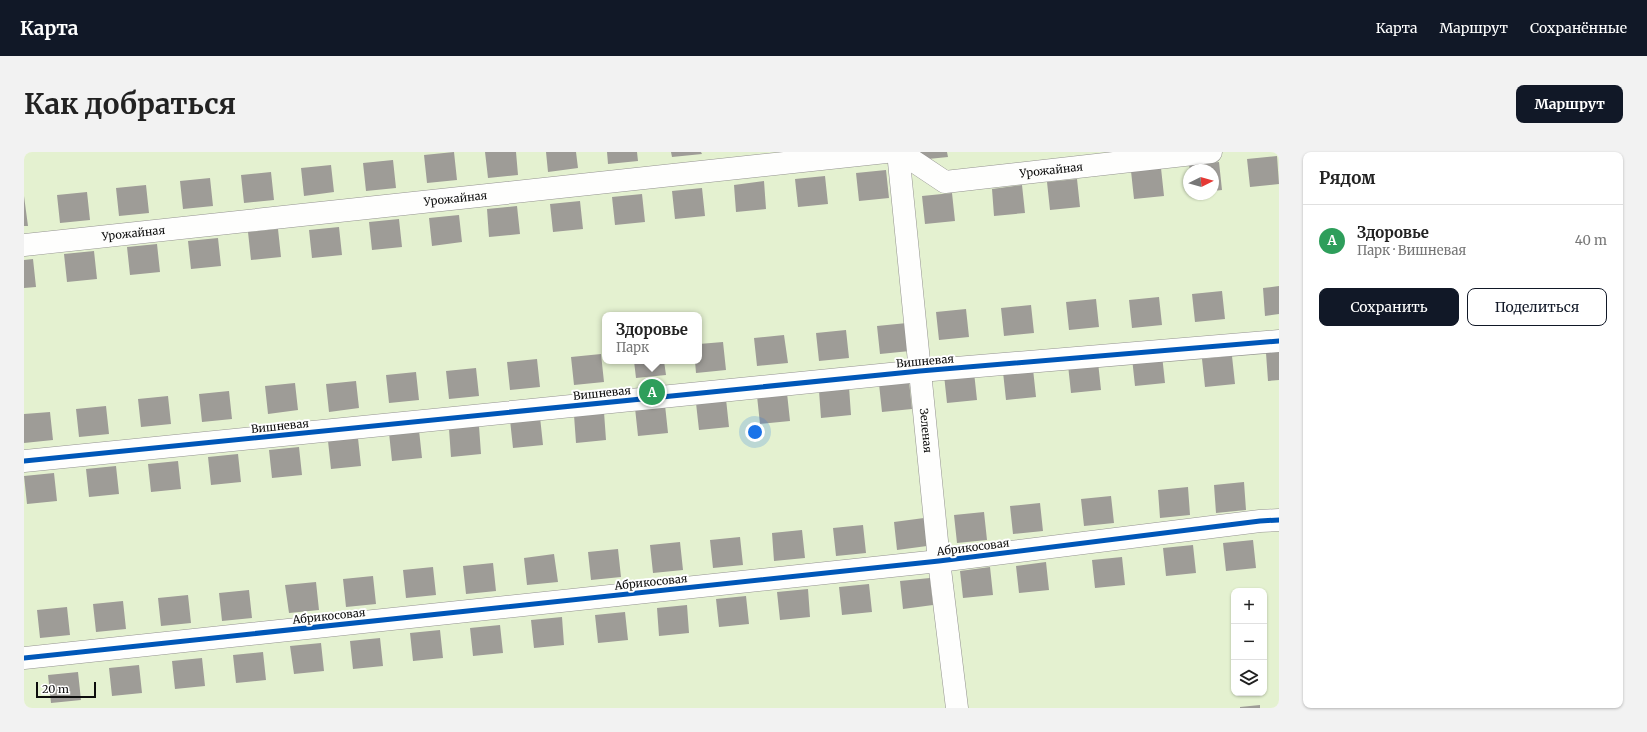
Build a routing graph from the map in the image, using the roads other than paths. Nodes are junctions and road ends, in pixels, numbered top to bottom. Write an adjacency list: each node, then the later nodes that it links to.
1 (886, 152): 4 (street, Урожайная)
2 (899, 152): 3 (street, Урожайная); 6 (street, Зеленая)
3 (1211, 152)
4 (24, 245)
5 (1279, 342): 6 (street, Вишневая)
6 (920, 371): 7 (street, Вишневая); 9 (street, Зеленая)
7 (24, 462)
8 (1279, 520): 9 (street, Абрикосовая)
9 (939, 562): 10 (street, Абрикосовая); 11 (street, Зеленая)
10 (24, 658)
11 (957, 708)

